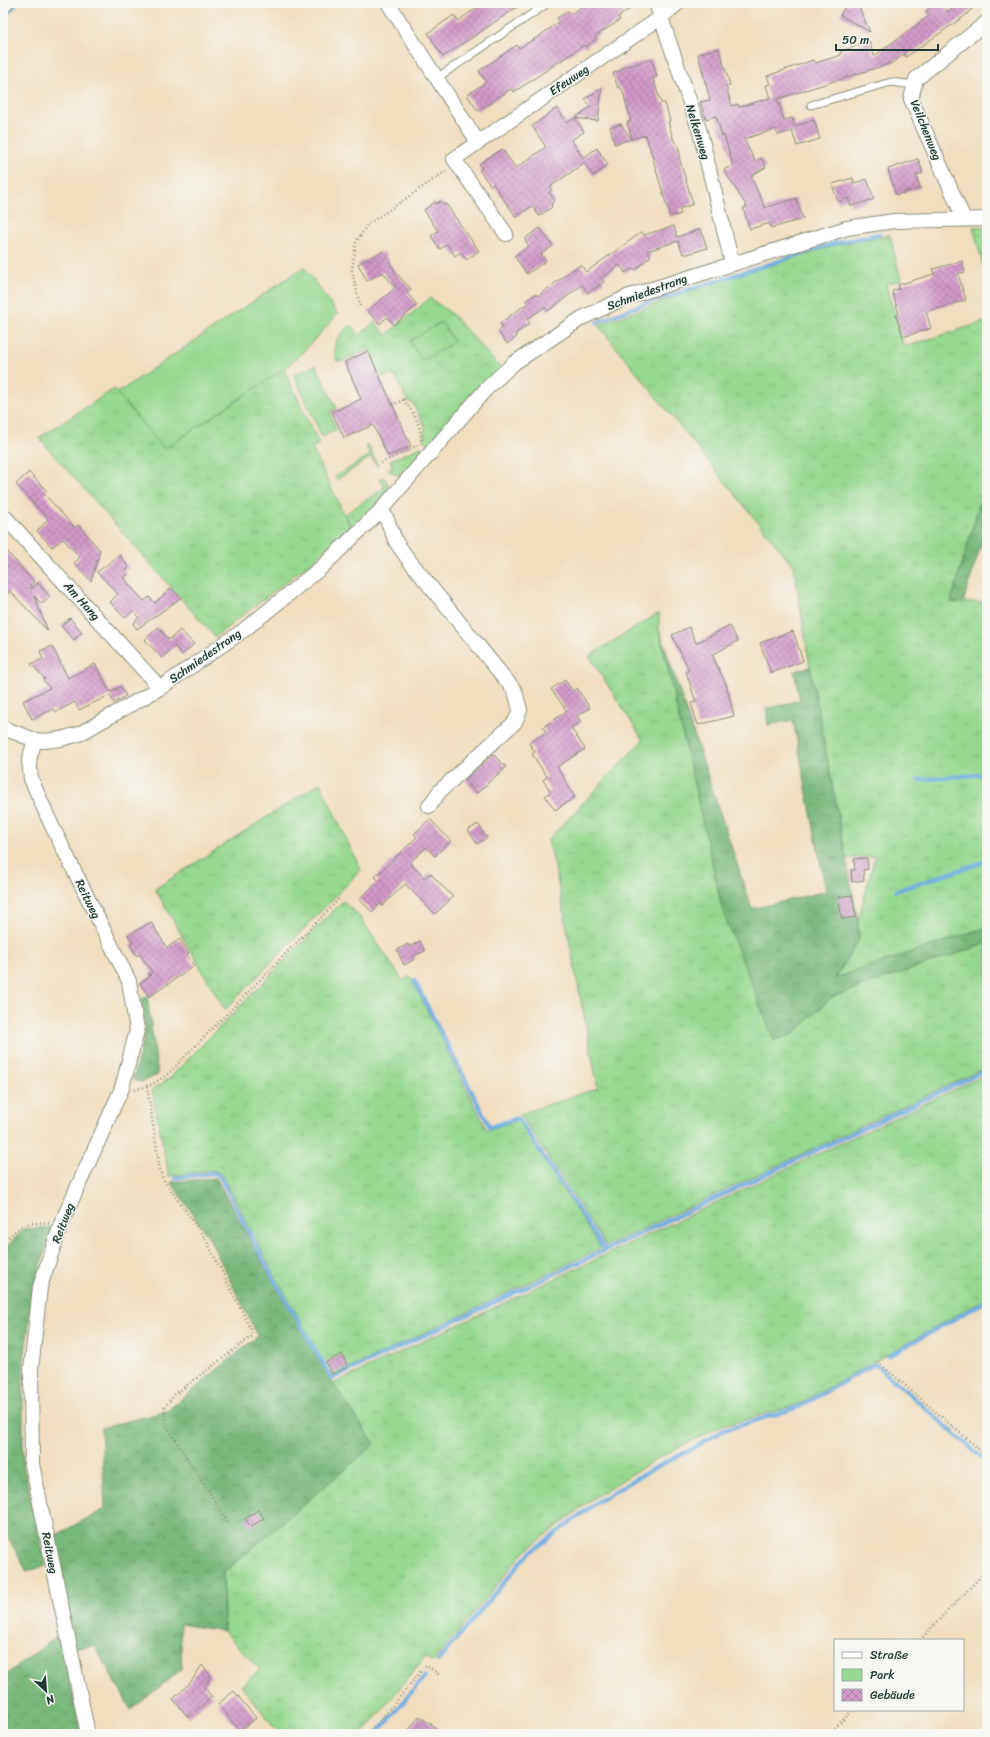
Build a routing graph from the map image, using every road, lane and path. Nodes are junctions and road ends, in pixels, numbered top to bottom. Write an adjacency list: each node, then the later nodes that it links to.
1 (389, 3): 7 (street)
2 (656, 3): 5 (street, Nelkenweg)
3 (678, 3): 5 (street, Efeuweg)
4 (545, 6): 7 (lane)
5 (660, 18): 10 (street, Efeuweg); 15 (street, Nelkenweg)
6 (987, 22): 8 (street, Veilchenweg)
7 (437, 78): 10 (street)
8 (914, 85): 9 (lane); 12 (street, Veilchenweg)
9 (811, 105)
10 (478, 142): 11 (street, Efeuweg)
11 (457, 163): 14 (street); 16 (path)
12 (964, 219): 13 (street, Schmiedestrang); 15 (street, Schmiedestrang)
13 (987, 219)
14 (506, 234)
15 (732, 263): 19 (street, Schmiedestrang)
16 (360, 306)
17 (392, 405): 18 (path)
18 (422, 443): 19 (path); 20 (path)
19 (430, 455): 21 (street, Schmiedestrang)
20 (380, 463)
21 (380, 511): 23 (street, Schmiedestrang); 26 (street)
22 (3, 515): 23 (street, Am Hang)
23 (160, 688): 25 (street, Schmiedestrang)
24 (3, 728): 25 (street, Schmiedestrang)
25 (36, 740): 29 (street, Reitweg)
26 (429, 806)
27 (340, 898): 28 (path)
28 (147, 1086): 29 (path); 34 (path)
29 (122, 1088): 30 (street, Reitweg)
30 (61, 1224): 31 (path); 39 (street, Reitweg)
31 (3, 1243)
32 (878, 1362): 33 (path)
33 (987, 1456)
34 (230, 1525)
35 (987, 1570): 36 (path)
36 (921, 1639)
37 (441, 1676): 40 (path)
38 (852, 1711): 41 (path)
39 (88, 1734)
40 (369, 1734)
41 (830, 1734)

